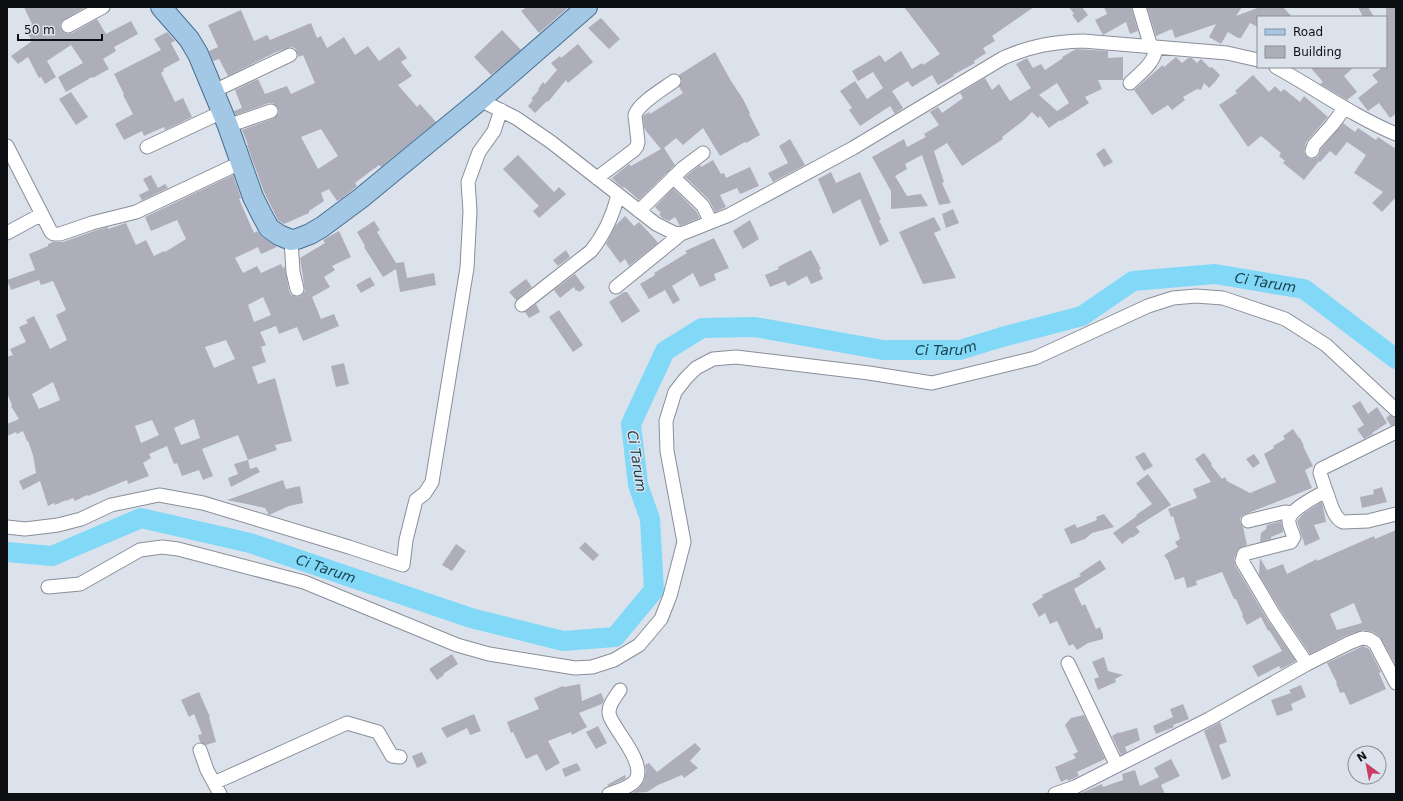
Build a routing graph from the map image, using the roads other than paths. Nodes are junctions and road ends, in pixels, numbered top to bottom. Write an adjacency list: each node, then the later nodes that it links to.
1 (103, 7): 5 (street)
2 (161, 7): 12 (main road)
3 (587, 7): 13 (main road)
4 (1138, 7): 6 (street)
5 (68, 26)
6 (1154, 47): 8 (street); 11 (street); 29 (street)
7 (290, 55): 12 (street)
8 (1257, 60)
9 (1278, 68): 14 (street)
10 (674, 81): 25 (street)
11 (1130, 83)
12 (214, 91): 17 (main road)
13 (480, 100): 15 (street); 32 (main road)
14 (1344, 109): 18 (street); 21 (street)
15 (501, 110): 25 (street); 42 (street)
16 (271, 111): 17 (street)
17 (225, 119): 20 (street); 23 (main road)
18 (1396, 134)
19 (7, 146): 28 (street)
20 (147, 147)
21 (1312, 151)
22 (703, 153): 24 (street)
23 (242, 162): 28 (street); 32 (main road)
24 (673, 177): 27 (street); 29 (street)
25 (597, 178): 26 (street)
26 (618, 195): 27 (street); 35 (street)
27 (639, 211): 31 (street)
28 (42, 214): 30 (street)
29 (711, 222): 31 (street)
30 (7, 233)
31 (681, 234): 33 (street)
32 (291, 240): 34 (street)
33 (616, 287)
34 (297, 289)
35 (522, 304)
36 (1396, 410): 43 (street)
37 (1396, 432): 38 (street)
38 (1326, 491): 39 (street); 40 (street)
39 (1292, 513): 41 (street); 45 (street)
40 (1396, 514)
41 (1248, 521)
42 (7, 527)
43 (48, 587)
44 (1068, 663): 50 (street)
45 (1307, 664): 46 (street); 50 (street)
46 (1396, 683)
47 (620, 690): 52 (street)
48 (200, 750): 51 (street)
49 (400, 757): 51 (street)
50 (1117, 766): 53 (street)
51 (217, 789)
52 (609, 794)
53 (1055, 794)

